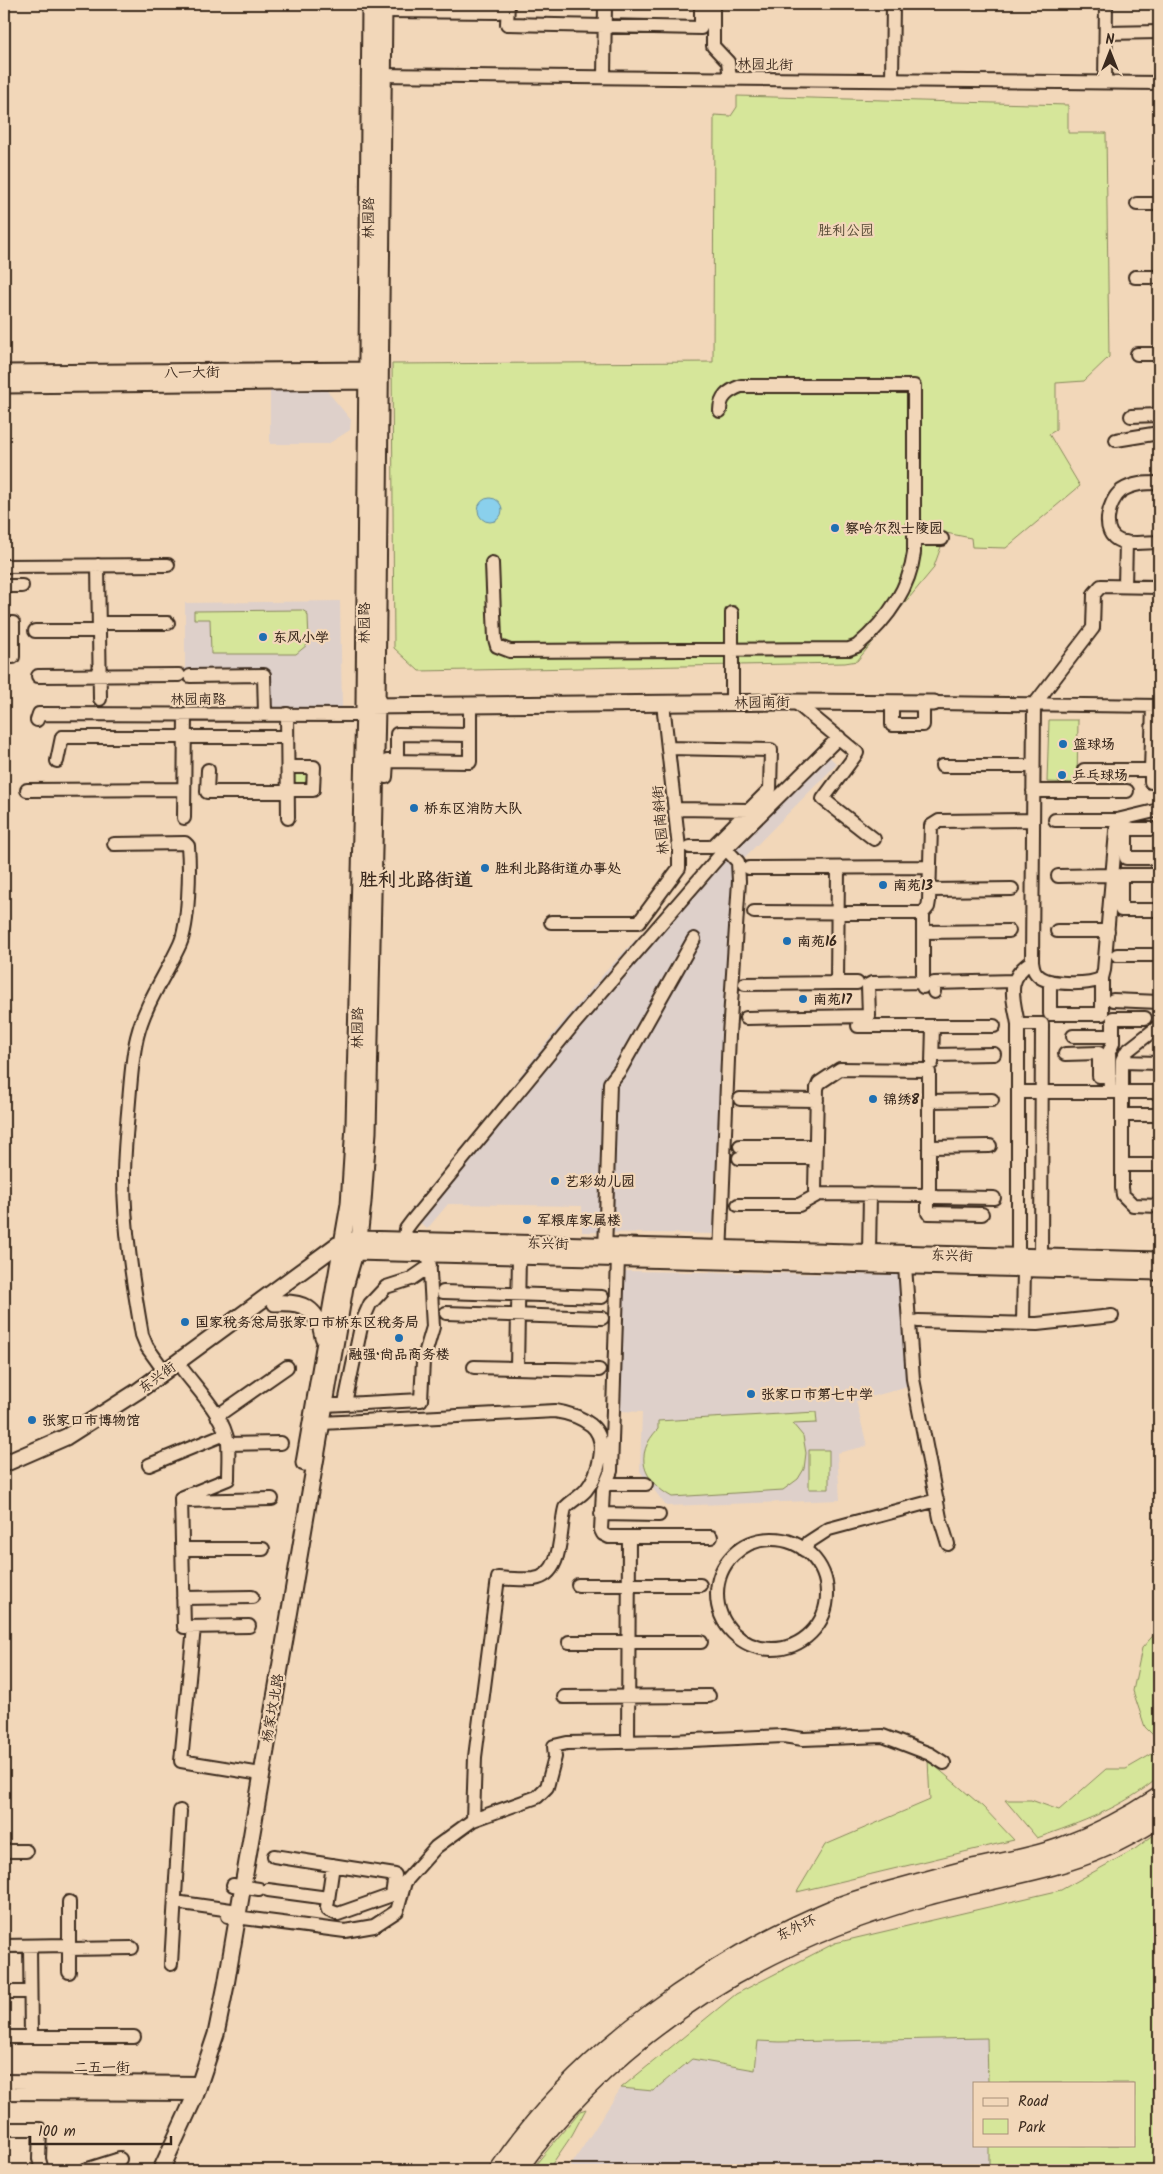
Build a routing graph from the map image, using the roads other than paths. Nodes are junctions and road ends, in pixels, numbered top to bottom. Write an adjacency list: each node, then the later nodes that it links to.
1 (605, 4): 8 (street)
2 (702, 4): 8 (street)
3 (713, 4): 13 (street)
4 (892, 4): 14 (street)
5 (1106, 4): 9 (street)
6 (379, 6): 7 (street); 11 (main road, 林园路)
7 (504, 8): 8 (street)
8 (605, 26): 12 (street)
9 (1106, 32): 10 (street); 15 (street)
10 (1159, 32)
11 (376, 75): 12 (street, 林园北街); 24 (main road, 林园路)
12 (604, 77): 13 (street, 林园北街)
13 (730, 78): 14 (street, 林园北街)
14 (892, 80): 15 (street, 林园北街)
15 (1105, 82): 16 (street, 林园北街)
16 (1159, 83)
17 (1137, 204): 18 (street)
18 (1159, 204)
19 (1134, 277): 20 (street)
20 (1159, 277)
21 (1137, 354): 22 (street)
22 (1159, 354)
23 (4, 373): 24 (main road, 八一大街)
24 (373, 376): 25 (main road, 八一大街); 62 (main road, 林园路)
25 (4, 385)
26 (720, 411): 32 (street)
27 (1159, 415): 28 (street)
28 (1131, 416)
29 (1159, 433): 30 (street)
30 (1116, 440)
31 (1159, 483): 34 (street)
32 (914, 539): 33 (street); 49 (street)
33 (942, 539)
34 (1126, 542): 35 (street); 42 (street)
35 (1159, 542)
36 (492, 563): 49 (street)
37 (98, 565): 38 (street); 39 (street); 47 (street)
38 (168, 565)
39 (4, 566)
40 (4, 586): 41 (street)
41 (22, 586)
42 (1125, 586): 43 (street); 59 (street)
43 (1159, 587)
44 (732, 613): 49 (street)
45 (168, 622): 47 (street)
46 (4, 624): 50 (street)
47 (99, 627): 48 (street); 51 (street)
48 (35, 631)
49 (732, 650): 56 (street)
50 (13, 657)
51 (100, 675): 52 (street); 53 (street); 64 (street)
52 (38, 676)
53 (100, 699)
54 (795, 702): 56 (main road, 林园南街); 57 (main road, 林园南街); 70 (street)
55 (663, 703): 56 (main road, 林园南街); 60 (main road, 林园南街); 71 (street, 林园南斜街)
56 (732, 703)
57 (892, 703): 58 (main road, 林园南街); 58 (street)
58 (928, 703): 59 (street, 林园南街)
59 (1034, 704): 61 (street, 林园南街); 75 (street)
60 (470, 706): 62 (main road, 林园南街); 67 (street)
61 (1156, 706): 79 (street)
62 (368, 709): 65 (street, 林园南路); 170 (main road, 林园路); 173 (main road, 林园路)
63 (185, 714): 64 (street, 林园南路); 66 (street, 林园南路); 68 (street)
64 (265, 714): 65 (street, 林园南路)
65 (287, 714): 69 (street)
66 (37, 720)
67 (470, 735): 72 (street); 80 (street)
68 (187, 737): 69 (street); 73 (street); 82 (street)
69 (287, 737): 76 (street)
70 (839, 737): 96 (street); 99 (street)
71 (668, 748): 87 (street, 林园南斜街); 88 (street)
72 (397, 756)
73 (57, 761)
74 (942, 766): 75 (street)
75 (1033, 766): 85 (street)
76 (288, 767): 84 (street); 84 (street)
77 (208, 770): 84 (street)
78 (1084, 770): 79 (street)
79 (1151, 770): 81 (street)
80 (386, 777)
81 (1159, 782)
82 (184, 789): 83 (street); 90 (street)
83 (27, 790)
84 (288, 791): 91 (street)
85 (1033, 791): 86 (street); 92 (street)
86 (1127, 791)
87 (675, 809): 88 (street); 114 (street, 林园南斜街)
88 (750, 810): 98 (street)
89 (1159, 810): 94 (street)
90 (184, 818)
91 (288, 818)
92 (1033, 820): 103 (street); 122 (street)
93 (1055, 820): 94 (street)
94 (1117, 820): 104 (street)
95 (1159, 829): 100 (street)
96 (874, 839)
97 (114, 844): 201 (street)
98 (690, 847)
99 (726, 849): 172 (street); 175 (street)
100 (1159, 858)
101 (749, 868): 102 (street)
102 (838, 868): 103 (street); 112 (street)
103 (929, 868): 108 (street)
104 (1112, 875): 106 (street); 116 (street)
105 (1159, 875): 110 (street)
106 (1058, 876)
107 (944, 881): 108 (street)
108 (929, 885): 109 (street); 113 (street)
109 (1012, 889)
110 (1159, 910)
111 (754, 912): 112 (street)
112 (838, 912): 113 (street); 126 (street)
113 (923, 912): 117 (street)
114 (551, 922)
115 (1057, 931): 116 (street)
116 (1108, 931): 123 (street)
117 (923, 932): 118 (street); 129 (street)
118 (1009, 932)
119 (694, 939): 174 (street)
120 (1117, 955): 121 (street)
121 (1159, 955)
122 (1032, 961): 124 (street); 125 (street)
123 (1102, 978): 125 (street); 125 (street)
124 (1014, 981): 129 (street); 134 (street)
125 (1050, 981)
126 (837, 983): 127 (street); 128 (street)
127 (857, 983)
128 (745, 984)
129 (926, 987): 132 (street)
130 (1112, 1000): 131 (street)
131 (1159, 1002)
132 (746, 1018)
133 (1145, 1018): 140 (street)
134 (1018, 1024): 148 (street); 149 (street)
135 (858, 1026): 136 (street)
136 (933, 1026): 137 (street); 143 (street)
137 (994, 1026)
138 (1158, 1031): 144 (street)
139 (1073, 1036): 140 (street)
140 (1113, 1036): 147 (street)
141 (994, 1054): 143 (street)
142 (1066, 1054): 147 (street)
143 (933, 1055): 146 (street)
144 (1122, 1062): 145 (street); 150 (street)
145 (1159, 1063)
146 (927, 1070): 153 (street); 155 (street)
147 (1110, 1076): 150 (street)
148 (1018, 1092): 149 (street); 182 (street)
149 (1042, 1092): 150 (street); 181 (street)
150 (1116, 1092): 151 (street); 156 (street)
151 (1159, 1092)
152 (740, 1099): 153 (street)
153 (817, 1100): 161 (street)
154 (992, 1100): 155 (street)
155 (929, 1101): 159 (street)
156 (1122, 1115): 157 (street); 162 (street)
157 (1159, 1115)
158 (990, 1146): 159 (street)
159 (929, 1147): 166 (street)
160 (739, 1152): 161 (street)
161 (815, 1152): 164 (street)
162 (1122, 1165): 163 (street); 169 (street)
163 (1159, 1165)
164 (819, 1194): 165 (street); 168 (street)
165 (870, 1194): 166 (street); 178 (street)
166 (927, 1194): 167 (street); 171 (street)
167 (994, 1198)
168 (738, 1205)
169 (1159, 1206)
170 (348, 1211): 173 (main road, 林园路); 177 (main road)
171 (982, 1214)
172 (405, 1240): 173 (main road, 东兴街); 174 (main road, 东兴街)
173 (349, 1247): 177 (main road, 东兴街); 179 (main road, 东兴街); 188 (main road, 东兴街); 195 (main road, 杨家坟北路); 203 (main road, 杨家坟北路)
174 (609, 1253): 175 (main road, 东兴街); 176 (main road, 东兴街); 211 (street)
175 (720, 1254): 178 (main road, 东兴街)
176 (519, 1256): 179 (main road, 东兴街); 186 (street)
177 (318, 1259): 201 (main road, 东兴街)
178 (869, 1259): 182 (main road, 东兴街); 183 (main road, 东兴街)
179 (429, 1260): 202 (street); 202 (street)
180 (1159, 1260): 181 (main road, 东兴街)
181 (1041, 1263): 182 (main road, 东兴街); 184 (main road, 东兴街)
182 (1020, 1264): 183 (main road, 东兴街); 194 (street)
183 (905, 1266): 214 (street)
184 (1159, 1272)
185 (444, 1292): 186 (street)
186 (518, 1294): 187 (street); 190 (street)
187 (602, 1297)
188 (275, 1302): 195 (main road); 199 (main road, 东兴街)
189 (446, 1312): 190 (street)
190 (518, 1315): 192 (street); 198 (street)
191 (1112, 1316): 194 (street)
192 (602, 1318)
193 (918, 1320): 194 (street)
194 (1022, 1323)
195 (324, 1343): 239 (main road, 杨家坟北路)
196 (287, 1367): 204 (street)
197 (474, 1367): 198 (street)
198 (517, 1368): 200 (street)
199 (184, 1370): 201 (main road, 东兴街); 204 (street)
200 (599, 1370)
201 (168, 1375): 208 (main road, 东兴街); 210 (main road, 东兴街)
202 (344, 1404): 203 (street)
203 (325, 1405): 205 (main road, 杨家坟北路)
204 (216, 1416): 206 (street)
205 (322, 1423): 239 (main road, 杨家坟北路); 243 (street)
206 (227, 1439): 207 (street); 209 (street); 215 (street)
207 (281, 1443)
208 (4, 1464)
209 (149, 1465)
210 (4, 1474)
211 (606, 1484): 212 (street); 217 (street)
212 (646, 1484)
213 (272, 1499): 215 (street)
214 (937, 1500): 220 (street); 223 (street)
215 (181, 1501): 222 (street)
216 (659, 1515): 217 (street)
217 (606, 1520): 218 (street)
218 (629, 1536): 219 (street); 226 (street)
219 (711, 1537)
220 (948, 1544)
221 (263, 1549): 222 (street)
222 (182, 1550): 228 (street)
223 (804, 1550): 223 (street)
224 (700, 1584): 226 (street)
225 (578, 1585): 226 (street)
226 (629, 1586): 232 (street)
227 (252, 1597): 228 (street)
228 (183, 1598): 230 (street)
229 (250, 1626): 230 (street)
230 (194, 1627): 239 (street)
231 (569, 1642): 232 (street)
232 (629, 1642): 233 (street); 236 (street)
233 (701, 1642)
234 (709, 1696): 236 (street)
235 (564, 1697): 236 (street)
236 (629, 1697): 237 (street)
237 (628, 1742): 238 (street); 243 (street)
238 (944, 1763)
239 (256, 1773): 248 (main road, 杨家坟北路)
240 (1159, 1797): 273 (highway, 东外环)
241 (180, 1811): 251 (street)
242 (1159, 1818): 274 (highway, 东外环)
243 (473, 1820): 252 (street)
244 (4, 1851): 245 (street)
245 (26, 1851)
246 (274, 1856): 247 (street)
247 (333, 1865): 249 (street); 249 (street)
248 (238, 1886): 249 (street); 252 (main road, 杨家坟北路)
249 (328, 1898)
250 (68, 1902): 255 (street)
251 (175, 1902): 252 (street); 257 (street)
252 (233, 1913): 265 (main road, 杨家坟北路)
253 (4, 1946): 254 (street)
254 (30, 1946): 255 (street); 260 (street)
255 (69, 1947): 256 (street); 258 (street)
256 (132, 1948)
257 (171, 1964)
258 (69, 1972)
259 (4, 1992): 260 (street)
260 (30, 1992): 263 (street)
261 (134, 2036): 263 (street)
262 (4, 2037): 263 (street)
263 (31, 2037)
264 (4, 2081): 265 (street, 二五一街)
265 (193, 2088): 266 (street, 二五一街); 271 (main road, 杨家坟北路); 272 (main road, 杨家坟北路)
266 (4, 2093)
267 (4, 2129): 269 (street)
268 (120, 2159): 270 (street)
269 (42, 2170)
270 (85, 2170)
271 (152, 2170)
272 (161, 2170)
273 (499, 2170)
274 (517, 2170)

